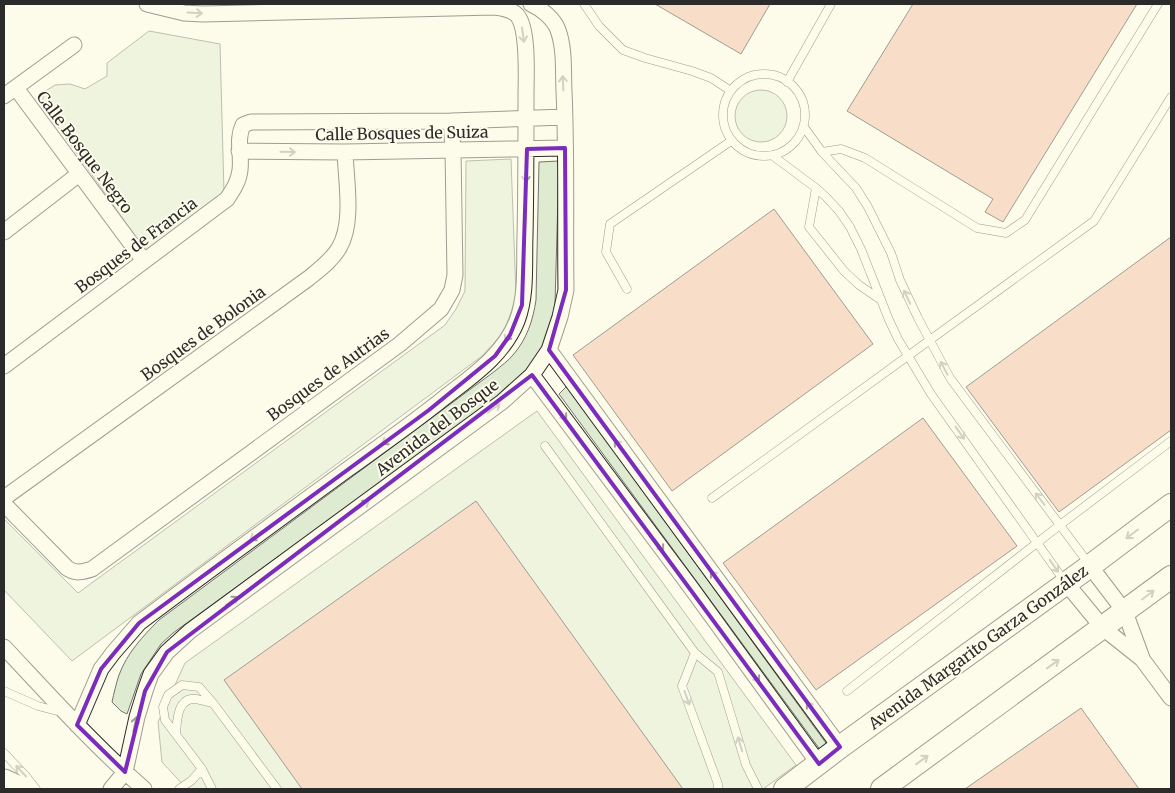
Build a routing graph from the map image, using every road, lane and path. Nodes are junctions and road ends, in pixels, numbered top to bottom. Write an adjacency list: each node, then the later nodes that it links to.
1 (147, 4): 6 (street, one-way to 6)
2 (531, 4): 12 (street, Avenida del Bosque, one-way to 2)
3 (584, 4): 9 (lane)
4 (831, 4): 8 (lane)
5 (1158, 4): 23 (lane)
6 (493, 5): 13 (street, Avenida del Bosque, one-way to 13)
7 (74, 45): 10 (street)
8 (787, 82): 9 (lane); 16 (lane)
9 (731, 91): 17 (lane)
10 (10, 92): 25 (street, Calle Bosque Negro)
11 (1171, 98): 31 (lane)
12 (565, 117): 13 (street, Calle Bosques de Suiza); 18 (street, Avenida del Bosque)
13 (526, 118): 14 (street, Calle Bosques de Suiza); 19 (street, Avenida del Bosque)
14 (451, 121): 15 (street, Calle Bosques de Suiza); 20 (street, Bosques de Autrias)
15 (243, 125): 21 (street, Bosques de Francia)
16 (804, 127): 23 (lane); 24 (lane)
17 (731, 141): 24 (lane); 29 (lane)
18 (565, 148): 19 (street, Calle Bosques de Suiza); 32 (street, Avenida del Bosque)
19 (526, 149): 20 (street, Calle Bosques de Suiza); 57 (street, Avenida del Bosque, one-way to 57)
20 (453, 150): 22 (street, Calle Bosques de Suiza); 40 (street, Bosques de Autrias)
21 (239, 151): 22 (street, Calle Bosques de Suiza, one-way to 22); 28 (street, Bosques de Francia)
22 (345, 152): 38 (street, Bosques de Bolonia)
23 (822, 152): 31 (lane, one-way to 23)
24 (773, 156): 26 (lane)
25 (79, 174): 27 (street); 28 (street, Calle Bosque Negro)
26 (816, 188): 30 (lane); 30 (lane)
27 (4, 232)
28 (144, 261): 34 (street, Bosques de Francia)
29 (627, 289)
30 (881, 300): 33 (lane)
31 (930, 340): 33 (lane); 42 (lane, one-way to 31)
32 (549, 350): 35 (street, Avenida del Bosque); 59 (street, one-way to 32)
33 (908, 356): 39 (lane); 43 (lane, one-way to 43)
34 (4, 366)
35 (532, 375): 61 (street, one-way to 61); 63 (street, Avenida del Bosque, one-way to 35)
36 (1171, 441): 42 (lane)
37 (545, 446): 50 (lane)
38 (4, 498)
39 (712, 498)
40 (4, 504)
41 (1171, 504): 44 (main road, Avenida Margarito Garza González, one-way to 44)
42 (1060, 525): 43 (lane); 44 (lane)
43 (1037, 543): 46 (lane, one-way to 46); 53 (lane)
44 (1090, 566): 46 (main road, Avenida Margarito Garza González); 47 (street)
45 (1171, 577): 47 (main road, one-way to 45)
46 (1066, 583): 48 (street); 59 (main road, Avenida Margarito Garza González)
47 (1124, 612): 48 (main road); 51 (street)
48 (1103, 628): 51 (street); 75 (main road, one-way to 48)
49 (4, 647): 56 (street)
50 (694, 653): 72 (lane, one-way to 72); 73 (lane, one-way to 50)
51 (1142, 659): 54 (street)
52 (4, 691): 56 (lane)
53 (846, 692)
54 (1171, 698)
55 (213, 703): 58 (lane); 58 (lane); 71 (lane)
56 (66, 713): 57 (street)
57 (78, 725): 63 (street)
58 (176, 734): 62 (lane)
59 (840, 747): 61 (main road, Avenida Margarito Garza González)
60 (4, 753): 66 (lane, one-way to 60)
61 (820, 764): 74 (main road, Avenida Margarito Garza González)
62 (202, 769): 69 (lane); 70 (lane)
63 (125, 772): 67 (street); 68 (street)
64 (4, 782): 65 (main road)
65 (19, 789)
66 (36, 789)
67 (111, 789)
68 (144, 789)
69 (179, 789)
70 (212, 789)
71 (277, 789)
72 (718, 789)
73 (758, 789)
74 (785, 789)
75 (882, 789)

